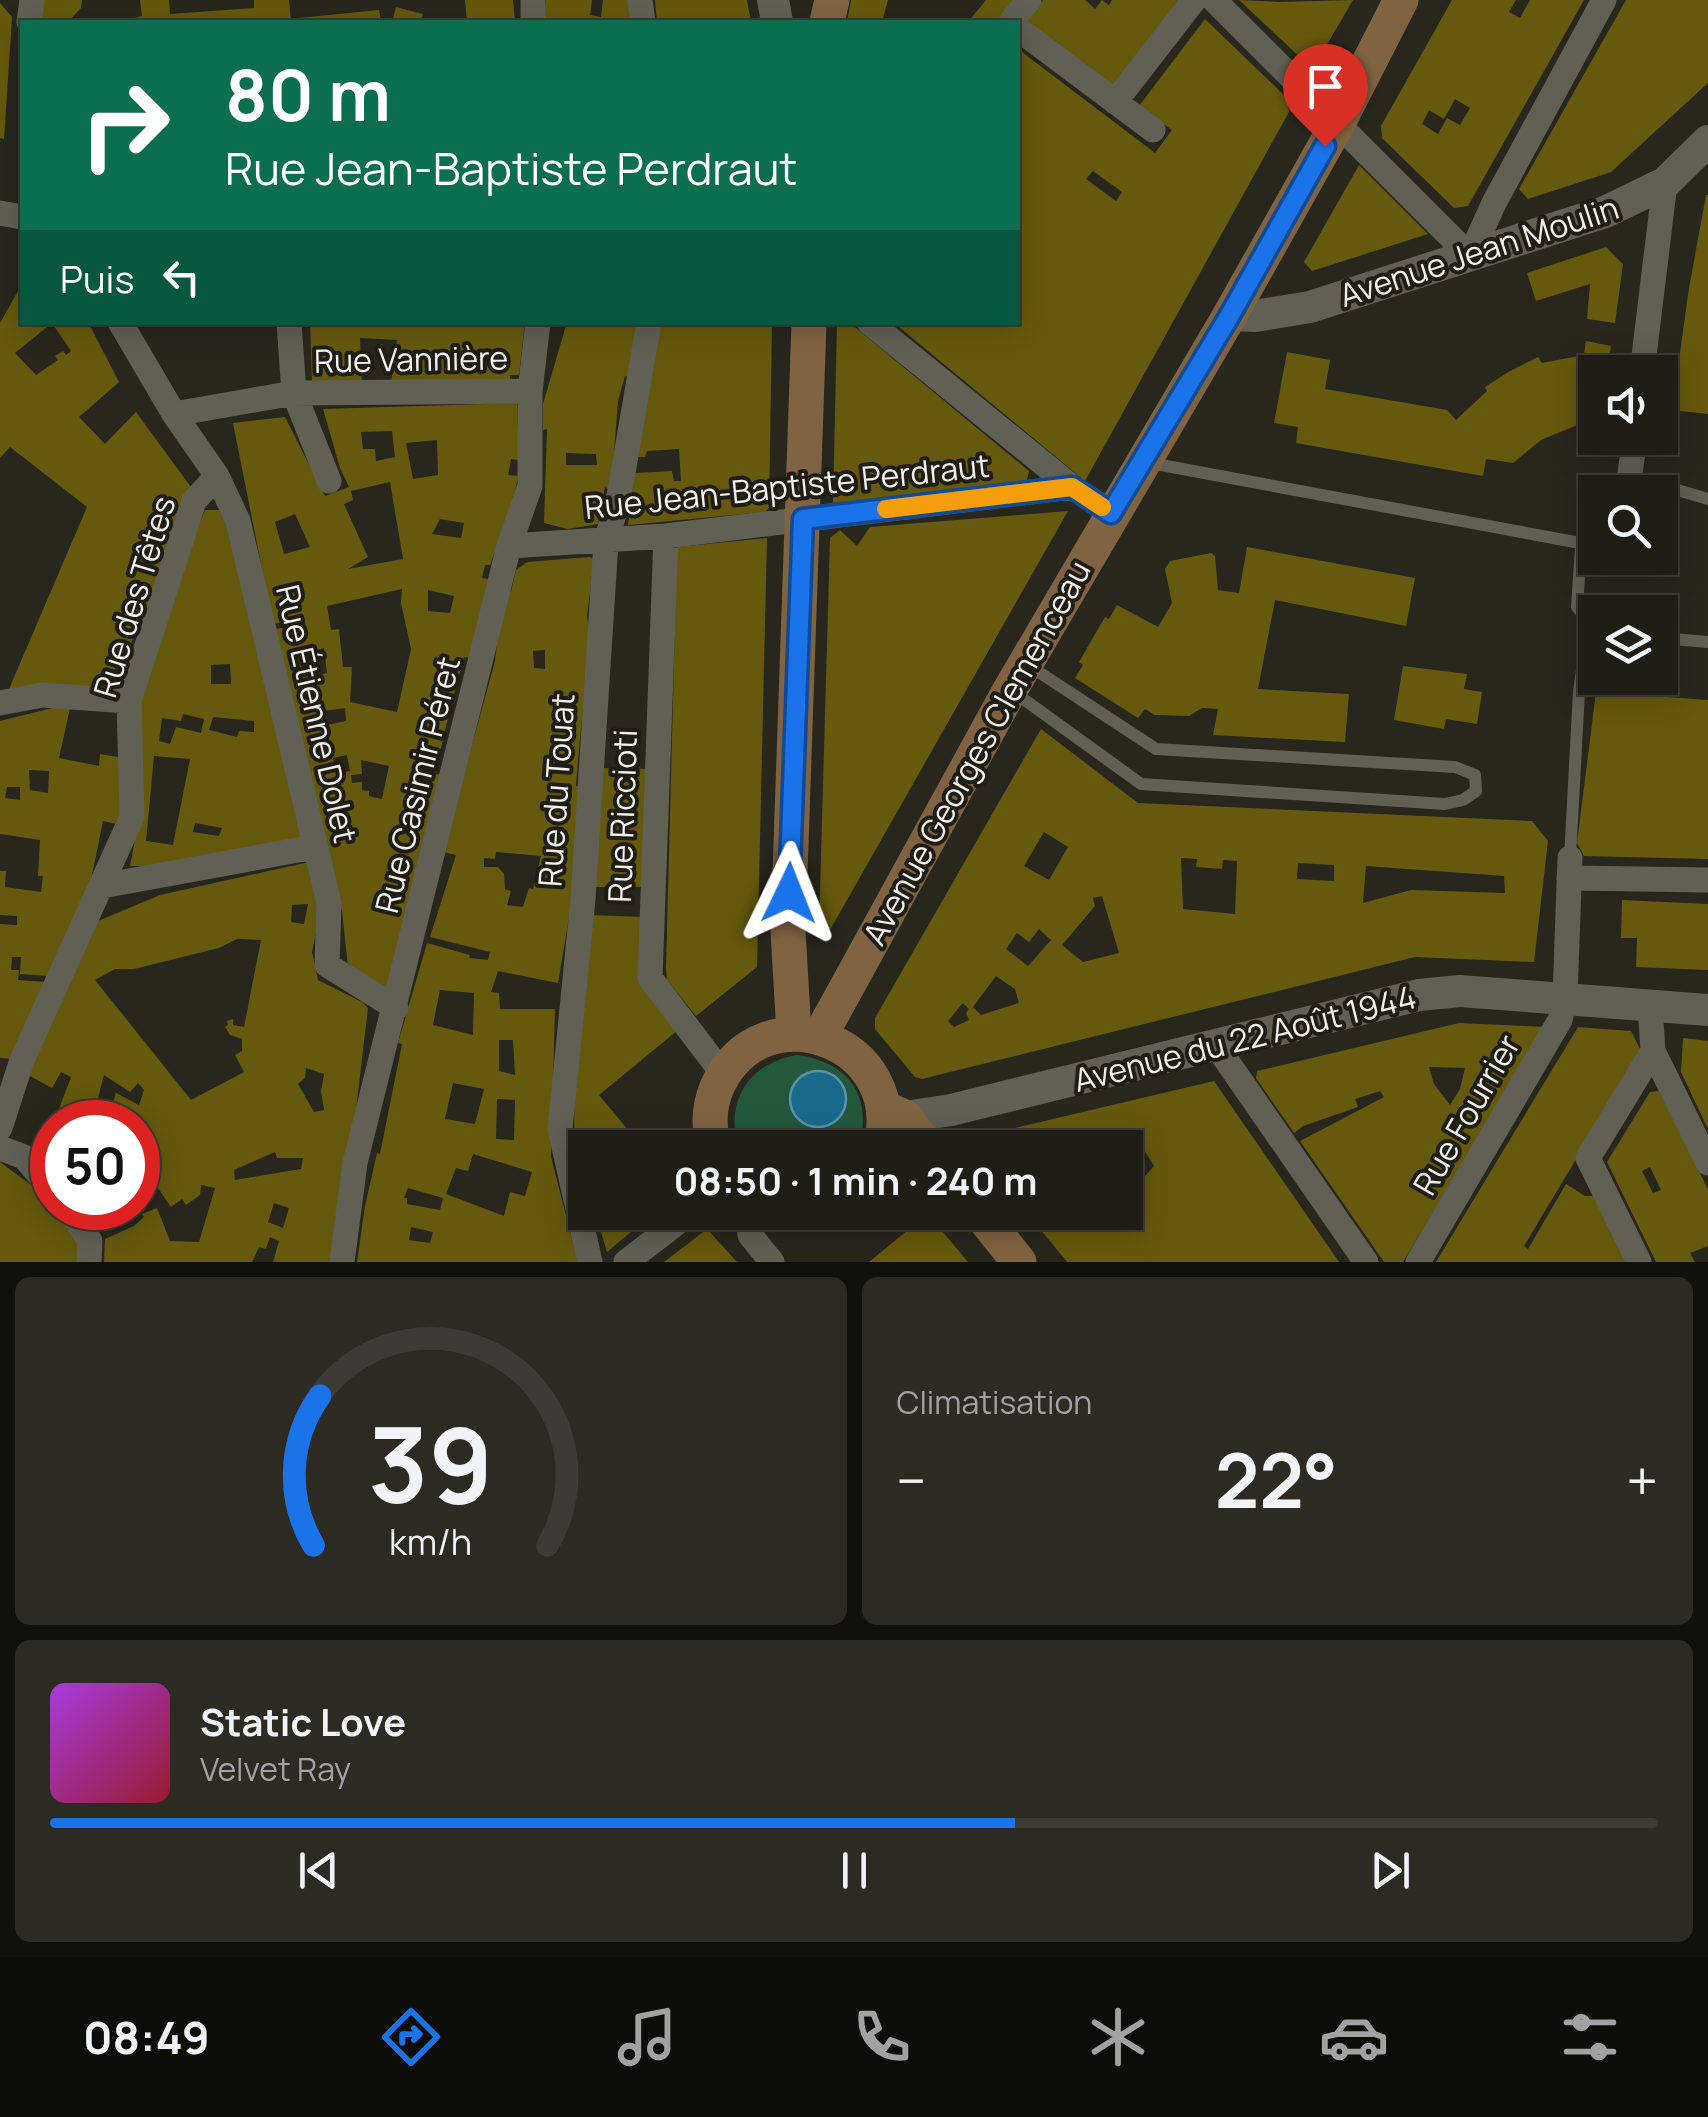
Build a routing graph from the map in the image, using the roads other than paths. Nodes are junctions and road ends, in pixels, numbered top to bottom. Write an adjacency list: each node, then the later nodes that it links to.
1 (1029, 0): 6 (street)
2 (1194, 0): 8 (street)
3 (1214, 0): 9 (street)
4 (1401, 0): 9 (main road, Avenue Georges Clemenceau)
5 (1604, 0): 13 (street)
6 (1012, 20)
7 (1020, 31): 8 (street)
8 (1115, 102): 10 (street)
9 (1338, 123): 13 (street); 14 (main road, Avenue Georges Clemenceau)
10 (1152, 130)
11 (1708, 141): 12 (street, Avenue Jean Moulin)
12 (1665, 183): 13 (street, Avenue Jean Moulin); 21 (street)
13 (1470, 256): 14 (street, Avenue Jean Moulin)
14 (1230, 315): 25 (main road, Avenue Georges Clemenceau)
15 (122, 325): 24 (street, Rue Étienne Dolet)
16 (289, 325): 23 (street)
17 (538, 325): 22 (street, Rue Casimir Péret)
18 (648, 325): 34 (street, Rue du Touat)
19 (809, 325): 32 (main road)
20 (873, 325): 28 (street)
21 (1644, 355)
22 (530, 390): 23 (street, Rue Vannière); 36 (street, Rue Casimir Péret)
23 (294, 394): 24 (street, Rue Vannière); 27 (street)
24 (174, 414): 26 (street, Rue Étienne Dolet)
25 (1142, 462): 31 (main road, Avenue Georges Clemenceau); 35 (lane)
26 (217, 476): 41 (street, Rue des Têtes); 43 (street, Rue Étienne Dolet)
27 (329, 481)
28 (1072, 487): 31 (street); 32 (street, Rue Jean-Baptiste Perdraut)
29 (1678, 490): 30 (lane)
30 (1708, 499)
31 (1111, 513): 39 (main road, Avenue Georges Clemenceau)
32 (803, 519): 33 (street, Rue Jean-Baptiste Perdraut); 51 (main road)
33 (666, 536): 34 (street, Rue Jean-Baptiste Perdraut); 54 (street, Rue Riccioti)
34 (606, 542): 36 (street, Rue Jean-Baptiste Perdraut); 69 (street, Rue du Touat)
35 (1578, 543)
36 (509, 546): 49 (street, Rue Casimir Péret)
37 (1678, 640): 38 (lane)
38 (1708, 642)
39 (1018, 676): 39 (lane); 51 (main road, Avenue Georges Clemenceau)
40 (1578, 691): 44 (lane)
41 (129, 701): 42 (street); 46 (street, Rue des Têtes)
42 (0, 703)
43 (314, 847): 46 (street); 49 (street, Rue Étienne Dolet)
44 (1570, 868): 45 (street); 47 (street, Rue Fourrier)
45 (1708, 880)
46 (102, 886): 55 (street, Rue des Têtes)
47 (1565, 997): 48 (street, Avenue du 22 Août 1944); 52 (street, Avenue du 22 Août 1944); 73 (street, Rue Fourrier)
48 (1650, 1006): 50 (street, Avenue du 22 Août 1944); 53 (street)
49 (396, 1008): 68 (street, Rue Casimir Péret)
50 (1708, 1010)
51 (807, 1035): 54 (main road); 56 (main road)
52 (1215, 1044): 56 (street, Avenue du 22 Août 1944); 72 (street)
53 (1653, 1052): 61 (street); 74 (street)
54 (723, 1074): 58 (main road)
55 (7, 1077): 57 (street, Rue des Têtes)
56 (894, 1112): 59 (main road); 60 (main road)
57 (0, 1128)
58 (711, 1130)
59 (885, 1130)
60 (911, 1130)
61 (1708, 1163)
62 (86, 1230): 67 (street)
63 (670, 1230): 66 (street)
64 (750, 1230): 70 (street)
65 (993, 1230): 71 (main road)
66 (636, 1259)
67 (89, 1262)
68 (342, 1262)
69 (590, 1262)
70 (772, 1262)
71 (1019, 1262)
72 (1366, 1262)
73 (1418, 1262)
74 (1639, 1262)

